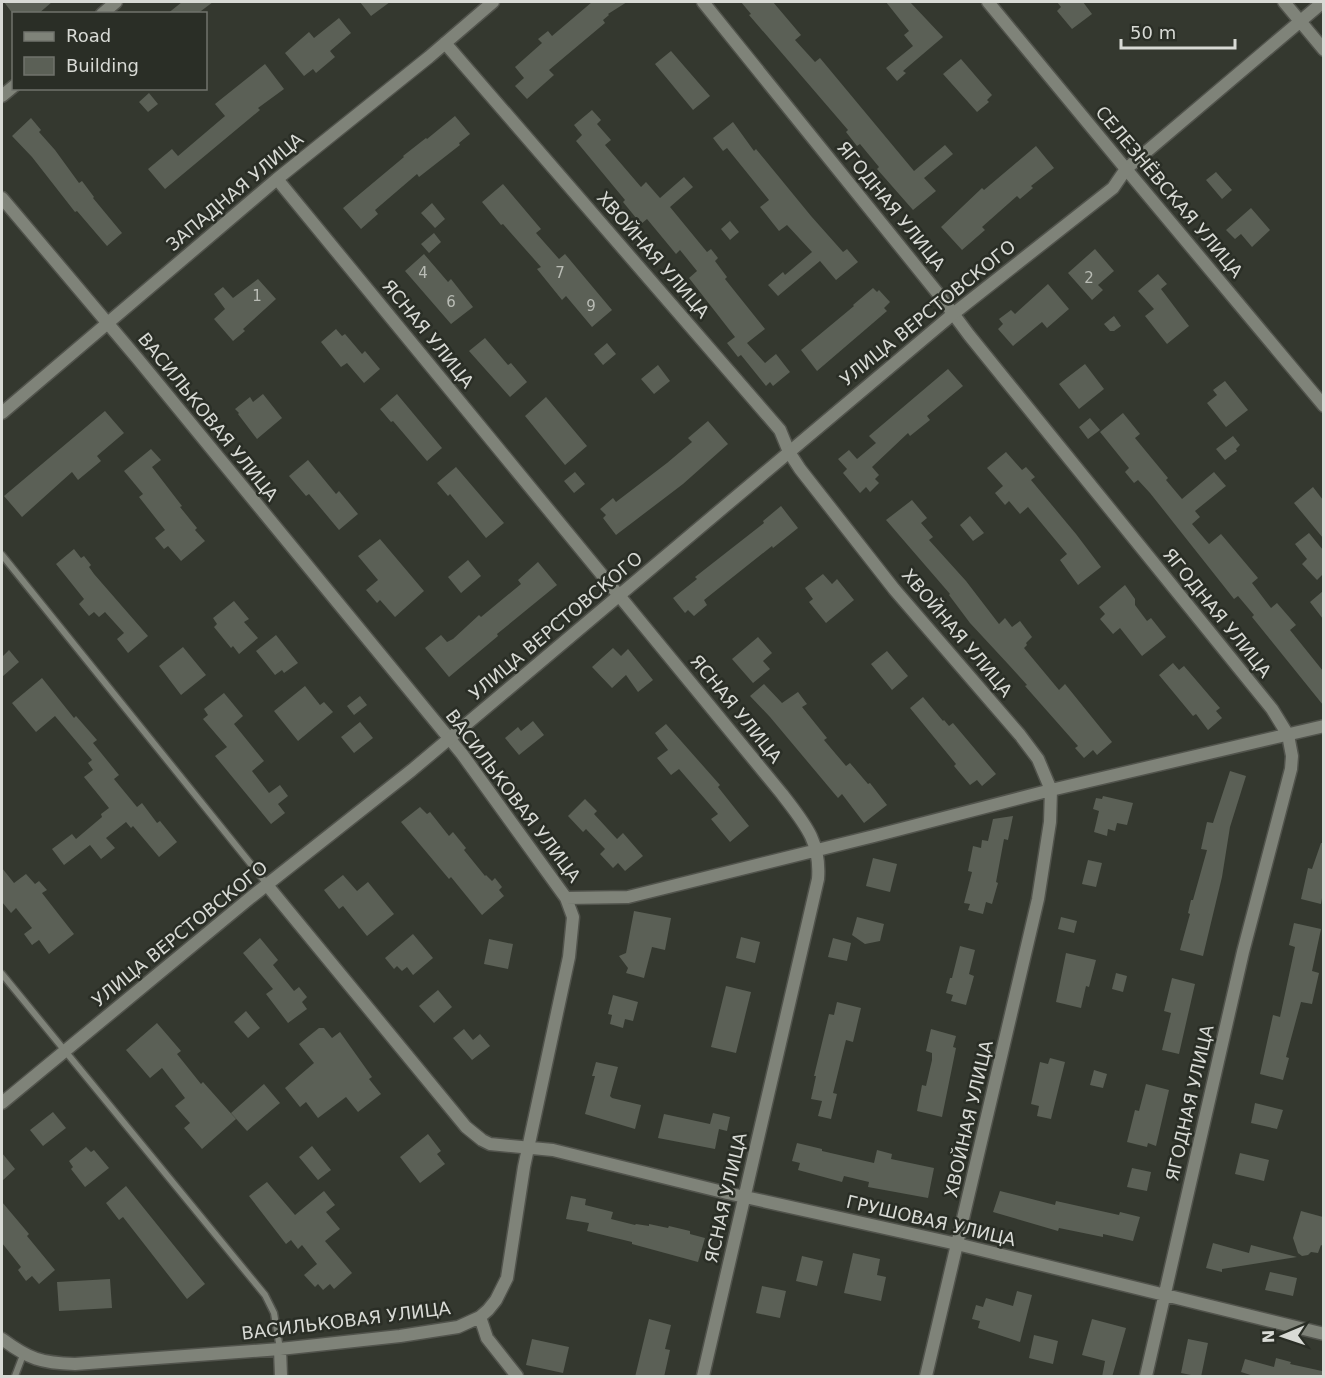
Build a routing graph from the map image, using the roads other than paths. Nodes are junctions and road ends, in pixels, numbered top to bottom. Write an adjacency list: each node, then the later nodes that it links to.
1 (116, 2): 7 (street)
2 (493, 2): 9 (street, ЗАПАДНАЯ УЛИЦА)
3 (704, 2): 14 (street, ЯГОДНАЯ УЛИЦА)
4 (988, 2): 11 (street, СЕЛЕЗНЁВСКАЯ УЛИЦА)
5 (1284, 2): 8 (street)
6 (1323, 2): 8 (street, УЛИЦА ВЕРСТОВСКОГО)
7 (104, 12)
8 (1300, 21): 10 (street); 11 (street, УЛИЦА ВЕРСТОВСКОГО)
9 (445, 43): 12 (street, ЗАПАДНАЯ УЛИЦА); 18 (street, ХВОЙНАЯ УЛИЦА)
10 (1323, 50)
11 (1126, 169): 14 (street, УЛИЦА ВЕРСТОВСКОГО); 16 (street, СЕЛЕЗНЁВСКАЯ УЛИЦА)
12 (277, 179): 15 (street, ЗАПАДНАЯ УЛИЦА); 20 (street, ЯСНАЯ УЛИЦА)
13 (2, 198): 15 (street, ВАСИЛЬКОВАЯ УЛИЦА)
14 (953, 314): 18 (street, УЛИЦА ВЕРСТОВСКОГО); 22 (street, ЯГОДНАЯ УЛИЦА)
15 (107, 322): 17 (street, ЗАПАДНАЯ УЛИЦА); 23 (street, ВАСИЛЬКОВАЯ УЛИЦА)
16 (1323, 406)
17 (2, 413)
18 (789, 452): 20 (street, УЛИЦА ВЕРСТОВСКОГО); 24 (street, ХВОЙНАЯ УЛИЦА)
19 (2, 555): 26 (lane)
20 (620, 596): 23 (street, УЛИЦА ВЕРСТОВСКОГО); 25 (street, ЯСНАЯ УЛИЦА)
21 (1323, 726): 22 (street)
22 (1288, 735): 24 (street); 34 (street, ЯГОДНАЯ УЛИЦА)
23 (448, 738): 26 (street, УЛИЦА ВЕРСТОВСКОГО); 27 (street, ВАСИЛЬКОВАЯ УЛИЦА)
24 (1051, 790): 25 (street); 33 (street, ХВОЙНАЯ УЛИЦА)
25 (817, 850): 27 (street); 32 (street, ЯСНАЯ УЛИЦА)
26 (267, 885): 29 (street, УЛИЦА ВЕРСТОВСКОГО); 31 (street, ГРУШОВАЯ УЛИЦА)
27 (566, 898): 31 (street, ВАСИЛЬКОВАЯ УЛИЦА)
28 (2, 974): 29 (lane)
29 (64, 1052): 30 (street, УЛИЦА ВЕРСТОВСКОГО); 38 (lane)
30 (2, 1103)
31 (529, 1148): 32 (street, ГРУШОВАЯ УЛИЦА); 35 (street, ВАСИЛЬКОВАЯ УЛИЦА)
32 (745, 1197): 33 (street, ГРУШОВАЯ УЛИЦА); 43 (street, ЯСНАЯ УЛИЦА)
33 (957, 1244): 34 (street, ГРУШОВАЯ УЛИЦА); 44 (street, ХВОЙНАЯ УЛИЦА)
34 (1164, 1296): 36 (street, ГРУШОВАЯ УЛИЦА); 45 (street, ЯГОДНАЯ УЛИЦА)
35 (480, 1317): 38 (street, ВАСИЛЬКОВАЯ УЛИЦА); 42 (street)
36 (1323, 1334)
37 (2, 1339): 39 (street, ВАСИЛЬКОВАЯ УЛИЦА)
38 (280, 1349): 39 (street, ВАСИЛЬКОВАЯ УЛИЦА); 41 (street)
39 (23, 1355): 40 (lane)
40 (15, 1377)
41 (281, 1377)
42 (517, 1377)
43 (703, 1377)
44 (926, 1377)
45 (1146, 1377)

